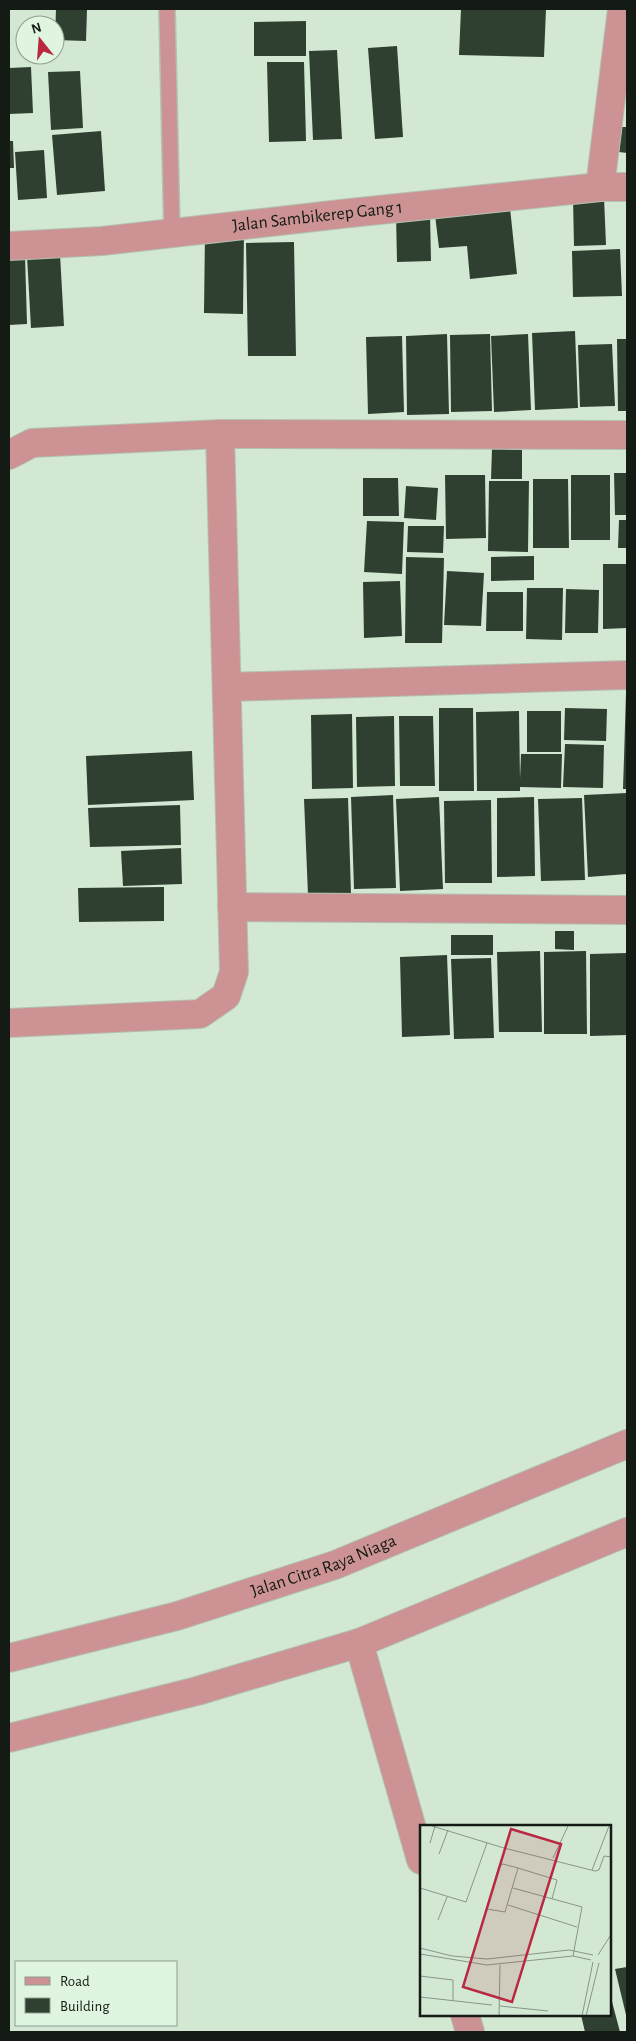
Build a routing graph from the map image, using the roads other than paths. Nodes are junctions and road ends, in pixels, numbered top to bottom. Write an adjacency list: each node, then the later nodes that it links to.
1 (167, 9): 5 (lane)
2 (622, 9): 3 (street)
3 (600, 187): 4 (street, Jalan Sambikerep Gang 1); 5 (street, Jalan Sambikerep Gang 1)
4 (627, 187)
5 (172, 234): 6 (street, Jalan Sambikerep Gang 1)
6 (9, 246)
7 (220, 434): 8 (street); 9 (street); 11 (street)
8 (627, 435)
9 (9, 455)
10 (627, 675): 11 (street)
11 (227, 687): 12 (street)
12 (232, 907): 13 (street); 14 (street)
13 (627, 910)
14 (9, 1023)
15 (627, 1444): 18 (street, Jalan Citra Raya Niaga)
16 (627, 1532): 17 (street)
17 (359, 1643): 19 (street); 20 (street)
18 (9, 1658)
19 (9, 1738)
20 (420, 1856)
21 (466, 2016): 22 (street)
22 (470, 2032)

